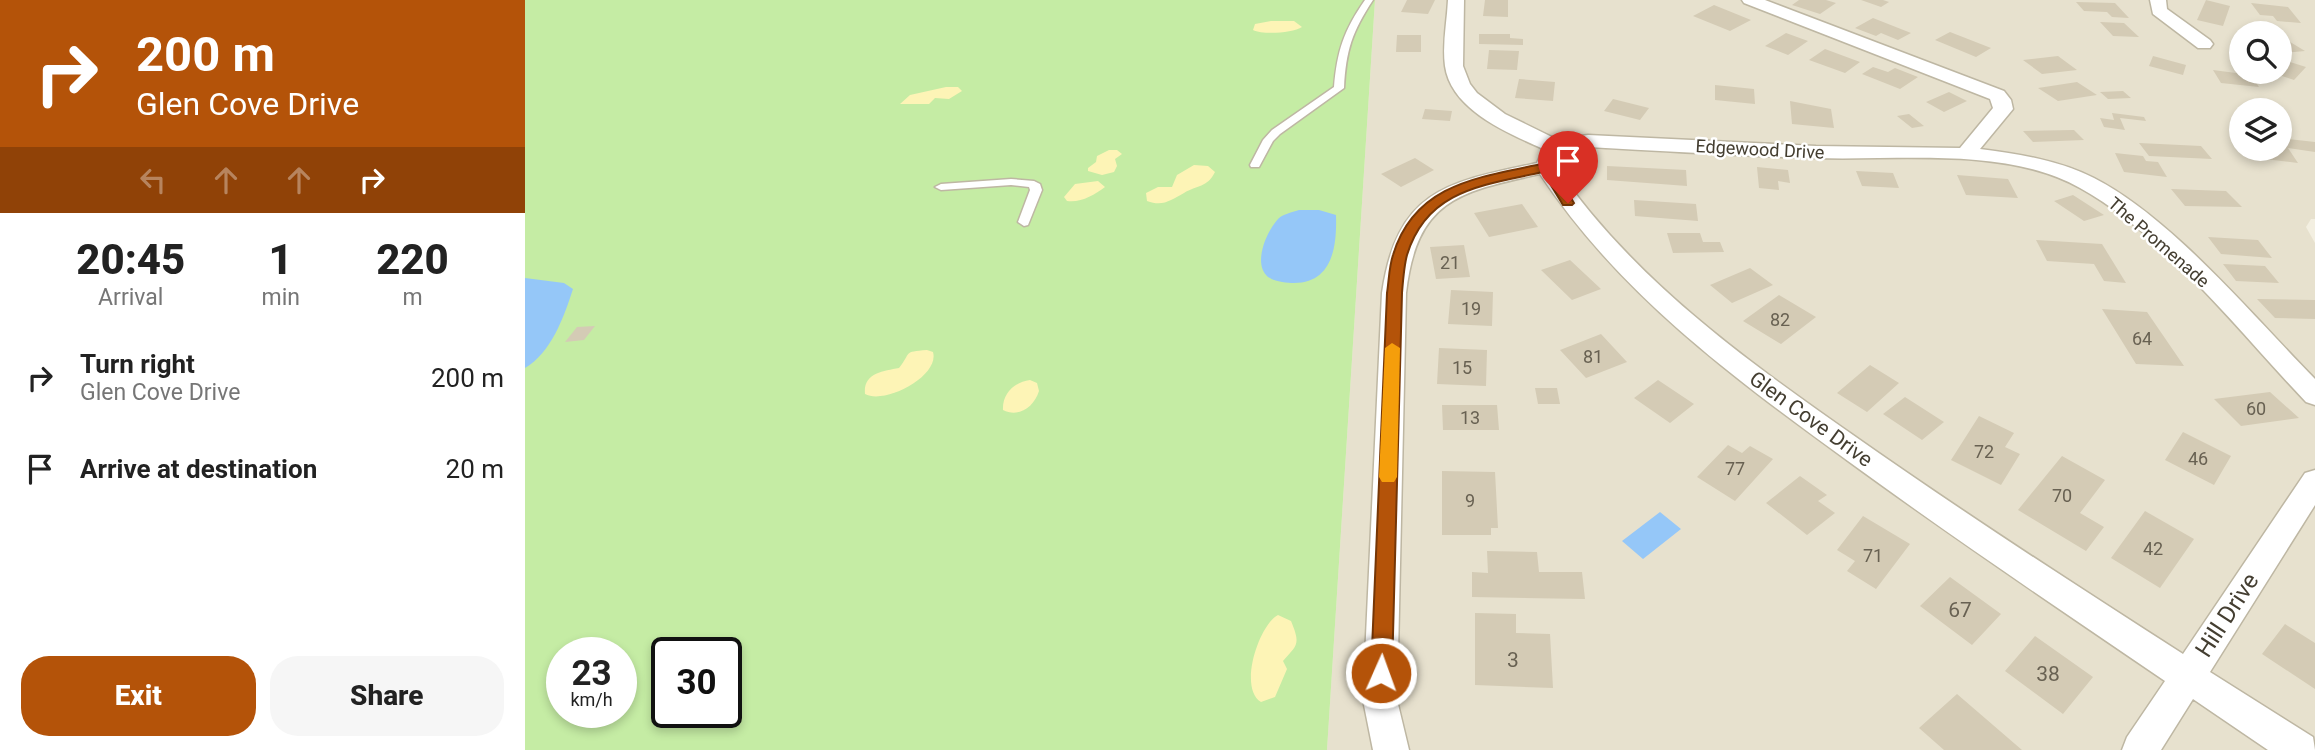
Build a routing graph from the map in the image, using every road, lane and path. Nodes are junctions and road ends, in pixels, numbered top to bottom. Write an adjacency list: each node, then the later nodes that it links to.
1 (1369, 0): 8 (lane)
2 (1456, 0): 7 (street)
3 (2158, 0): 5 (street)
4 (1761, 1): 6 (street)
5 (2204, 44)
6 (1967, 152): 7 (street, Edgewood Drive); 11 (street, The Promenade)
7 (1550, 157): 13 (street, Glen Cove Drive); 14 (street)
8 (1255, 164)
9 (941, 187): 10 (lane)
10 (1024, 222)
11 (2315, 395)
12 (2315, 481): 13 (street, Hill Drive)
13 (2187, 676): 15 (street, Hill Drive); 16 (street, Glen Cove Drive)
14 (1391, 750)
15 (2140, 750)
16 (2300, 750)

